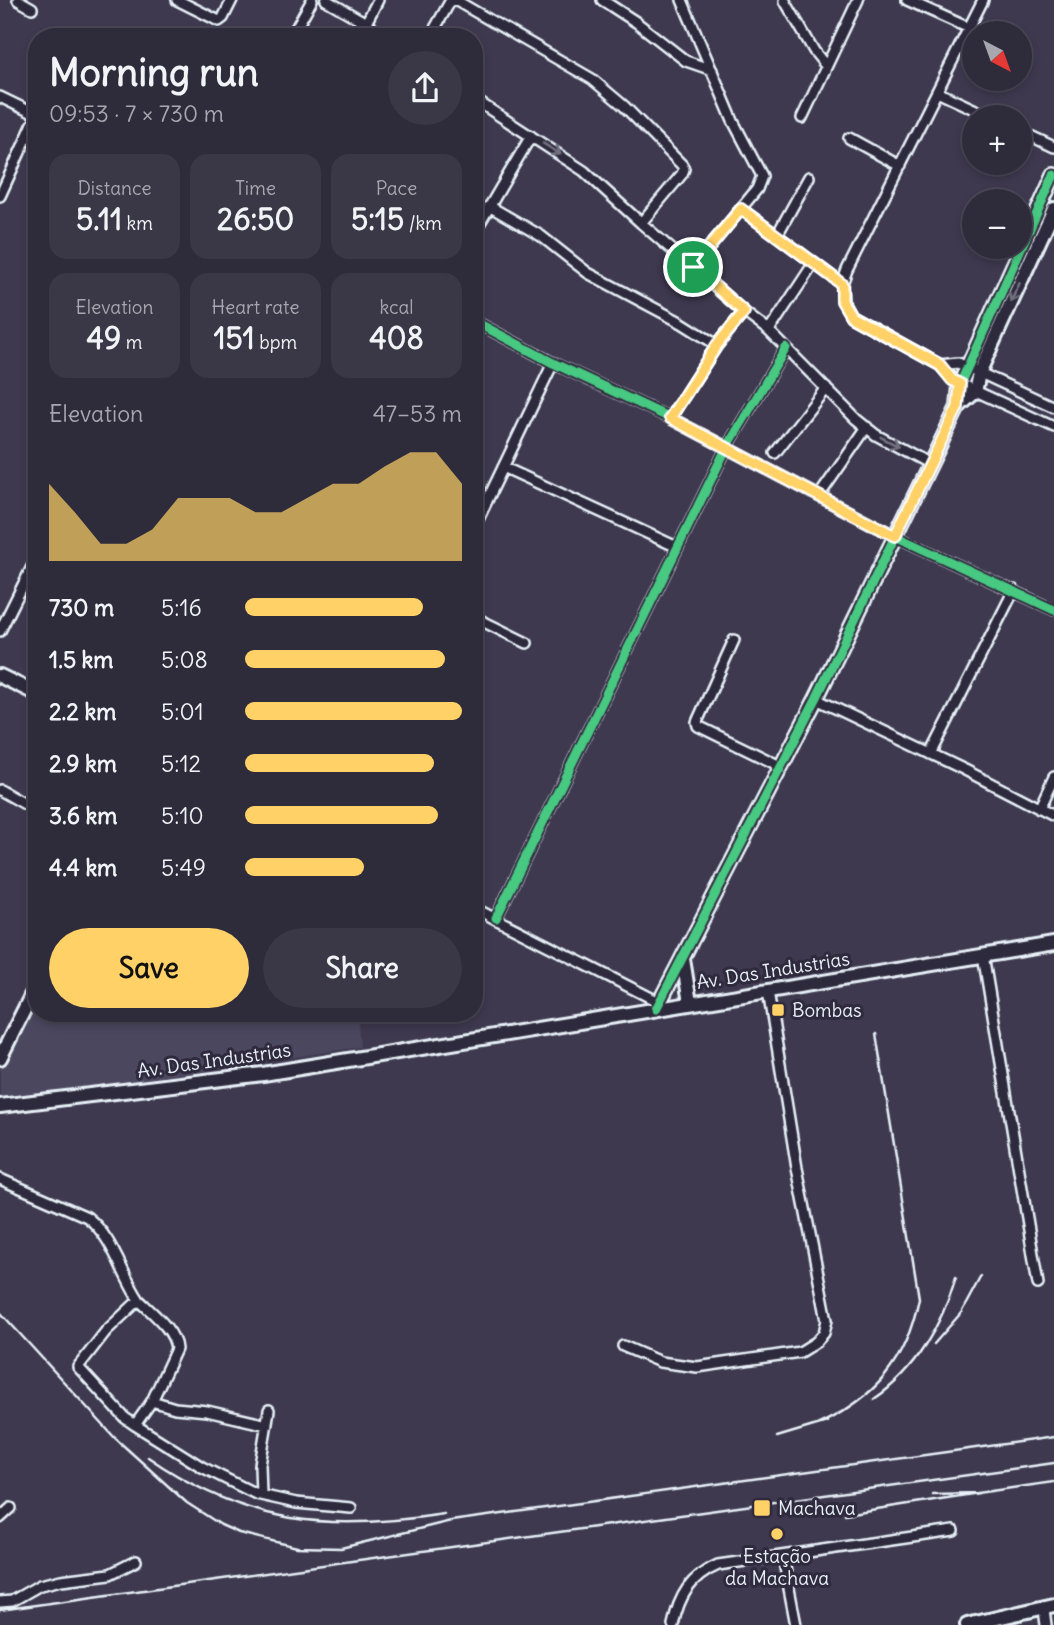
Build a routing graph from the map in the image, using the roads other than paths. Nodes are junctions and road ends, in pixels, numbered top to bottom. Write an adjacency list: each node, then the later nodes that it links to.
1 (18, 0): 14 (street)
2 (177, 0): 3 (street)
3 (232, 0)
4 (312, 0): 18 (street)
5 (326, 0): 16 (street)
6 (379, 0): 16 (street)
7 (453, 0): 20 (street); 43 (street)
8 (602, 0): 23 (street)
9 (682, 0): 23 (street)
10 (858, 0): 22 (street)
11 (908, 0): 17 (street)
12 (983, 0): 15 (street)
13 (785, 1): 22 (street)
14 (32, 8)
15 (972, 21)
16 (366, 23): 19 (street)
17 (962, 25)
18 (296, 28)
19 (372, 28)
20 (436, 28)
21 (962, 42): 24 (street)
22 (826, 66): 29 (street)
23 (712, 70): 40 (street)
24 (937, 92): 27 (street); 35 (street)
25 (0, 97): 28 (street)
26 (483, 105): 31 (street)
27 (965, 105)
28 (28, 111)
29 (802, 118)
30 (28, 135): 38 (street)
31 (531, 136): 39 (street); 43 (street, one-way to 43)
32 (1032, 137): 34 (street)
33 (849, 138): 35 (street)
34 (1054, 147)
35 (900, 166): 47 (street)
36 (1054, 176): 55 (street)
37 (809, 177): 44 (street)
38 (0, 196)
39 (489, 206): 42 (street); 51 (street)
40 (741, 209): 44 (street); 46 (street)
41 (1054, 209): 55 (street, one-way to 55)
42 (483, 217)
43 (641, 223): 46 (street)
44 (777, 235): 45 (street)
45 (814, 263): 47 (street); 50 (street)
46 (693, 267): 48 (street)
47 (842, 284): 54 (street)
48 (744, 312): 50 (street); 51 (street)
49 (483, 326): 53 (street)
50 (769, 331): 52 (street)
51 (717, 345): 63 (street)
52 (786, 348): 57 (street); 66 (street)
53 (553, 363): 63 (street); 69 (street)
54 (940, 365): 55 (street); 56 (street)
55 (973, 370): 56 (street); 58 (street); 59 (street)
56 (960, 384): 59 (street); 60 (street)
57 (826, 388): 64 (street); 67 (street)
58 (1016, 389): 61 (street); 62 (street)
59 (975, 392): 60 (street); 61 (street)
60 (958, 407): 68 (street)
61 (1009, 407): 65 (street)
62 (1054, 407)
63 (670, 418): 66 (street)
64 (867, 427): 68 (street, one-way to 68); 70 (street)
65 (1054, 427)
66 (726, 449): 70 (street); 73 (street)
67 (775, 453)
68 (930, 464): 72 (street)
69 (503, 467): 71 (street); 73 (street)
70 (819, 496): 72 (street)
71 (483, 509)
72 (895, 536): 75 (street); 83 (street)
73 (677, 547): 92 (street)
74 (28, 574): 78 (street)
75 (1014, 590): 76 (street); 84 (street)
76 (1054, 610)
77 (483, 621): 80 (street)
78 (0, 631)
79 (734, 640): 85 (street)
80 (527, 643)
81 (0, 676): 82 (street)
82 (28, 690)
83 (816, 699): 84 (street); 85 (street)
84 (931, 754): 89 (street)
85 (782, 767): 95 (street)
86 (1054, 777): 89 (street)
87 (0, 790): 88 (street)
88 (28, 806)
89 (1039, 809): 90 (street)
90 (1054, 816)
91 (483, 912): 92 (street)
92 (496, 918): 99 (street)
93 (1054, 944): 94 (street, Av. Das Industrias)
94 (984, 956): 96 (street, Av. Das Industrias); 103 (street)
95 (683, 959): 98 (street); 99 (street)
96 (768, 991): 98 (street, Av. Das Industrias); 105 (street)
97 (28, 1002): 100 (street)
98 (690, 1003): 99 (street, Av. Das Industrias)
99 (658, 1006): 101 (street, Av. Das Industrias)
100 (0, 1058)
101 (0, 1106)
102 (0, 1179): 104 (street)
103 (1038, 1284)
104 (139, 1300): 106 (street); 108 (street)
105 (623, 1346)
106 (152, 1401): 108 (street); 109 (street)
107 (269, 1410): 109 (street)
108 (135, 1424): 110 (street)
109 (267, 1425): 110 (street)
110 (261, 1495): 112 (street)
111 (11, 1508): 113 (street)
112 (351, 1508)
113 (0, 1518)
114 (954, 1531): 115 (street)
115 (783, 1557): 119 (street); 120 (street)
116 (136, 1561): 117 (street)
117 (0, 1602)
118 (1049, 1607): 121 (street); 122 (street)
119 (673, 1625)
120 (796, 1625)
121 (967, 1625)
122 (1046, 1625)

